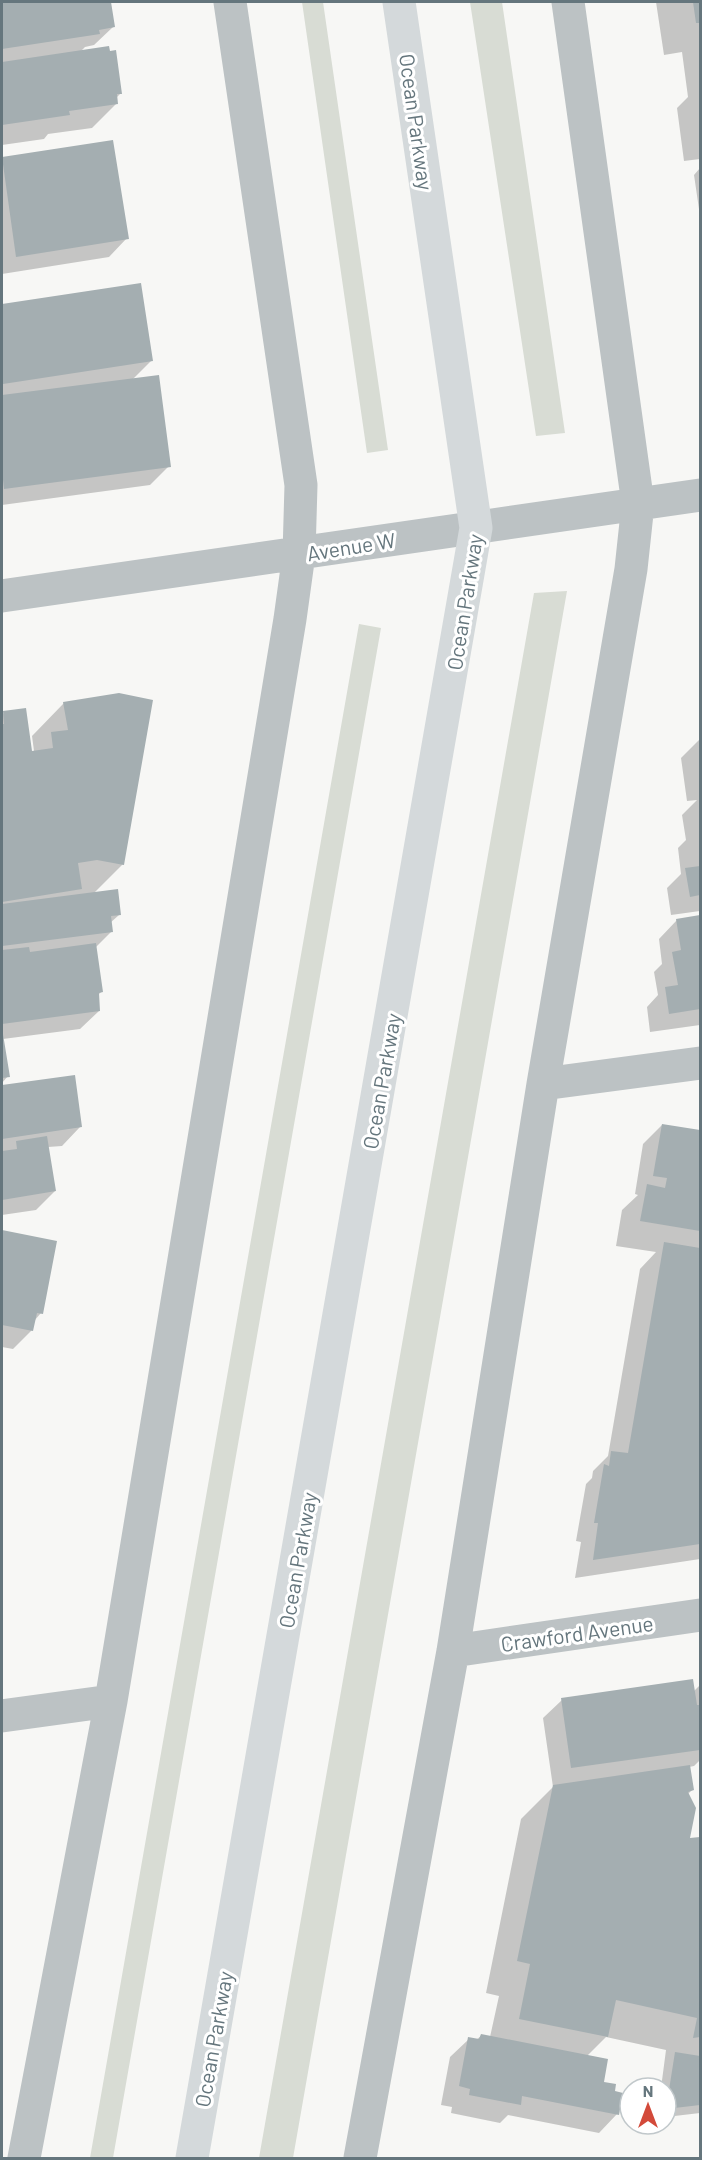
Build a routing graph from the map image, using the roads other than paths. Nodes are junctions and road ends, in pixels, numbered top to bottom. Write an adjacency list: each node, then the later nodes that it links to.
1 (230, 2): 7 (street)
2 (399, 2): 6 (main road, Ocean Parkway)
3 (568, 2): 5 (street)
4 (700, 495): 5 (street, Avenue W)
5 (638, 504): 6 (street, Avenue W); 10 (street)
6 (477, 528): 7 (street, Avenue W); 16 (main road, Ocean Parkway)
7 (299, 554): 8 (street, Avenue W); 13 (street)
8 (2, 596)
9 (700, 1063): 10 (street)
10 (543, 1084): 12 (street)
11 (700, 1615): 12 (street, Crawford Avenue)
12 (453, 1651): 17 (street)
13 (111, 1701): 14 (street); 15 (street)
14 (2, 1716)
15 (24, 2158)
16 (192, 2158)
17 (360, 2158)

